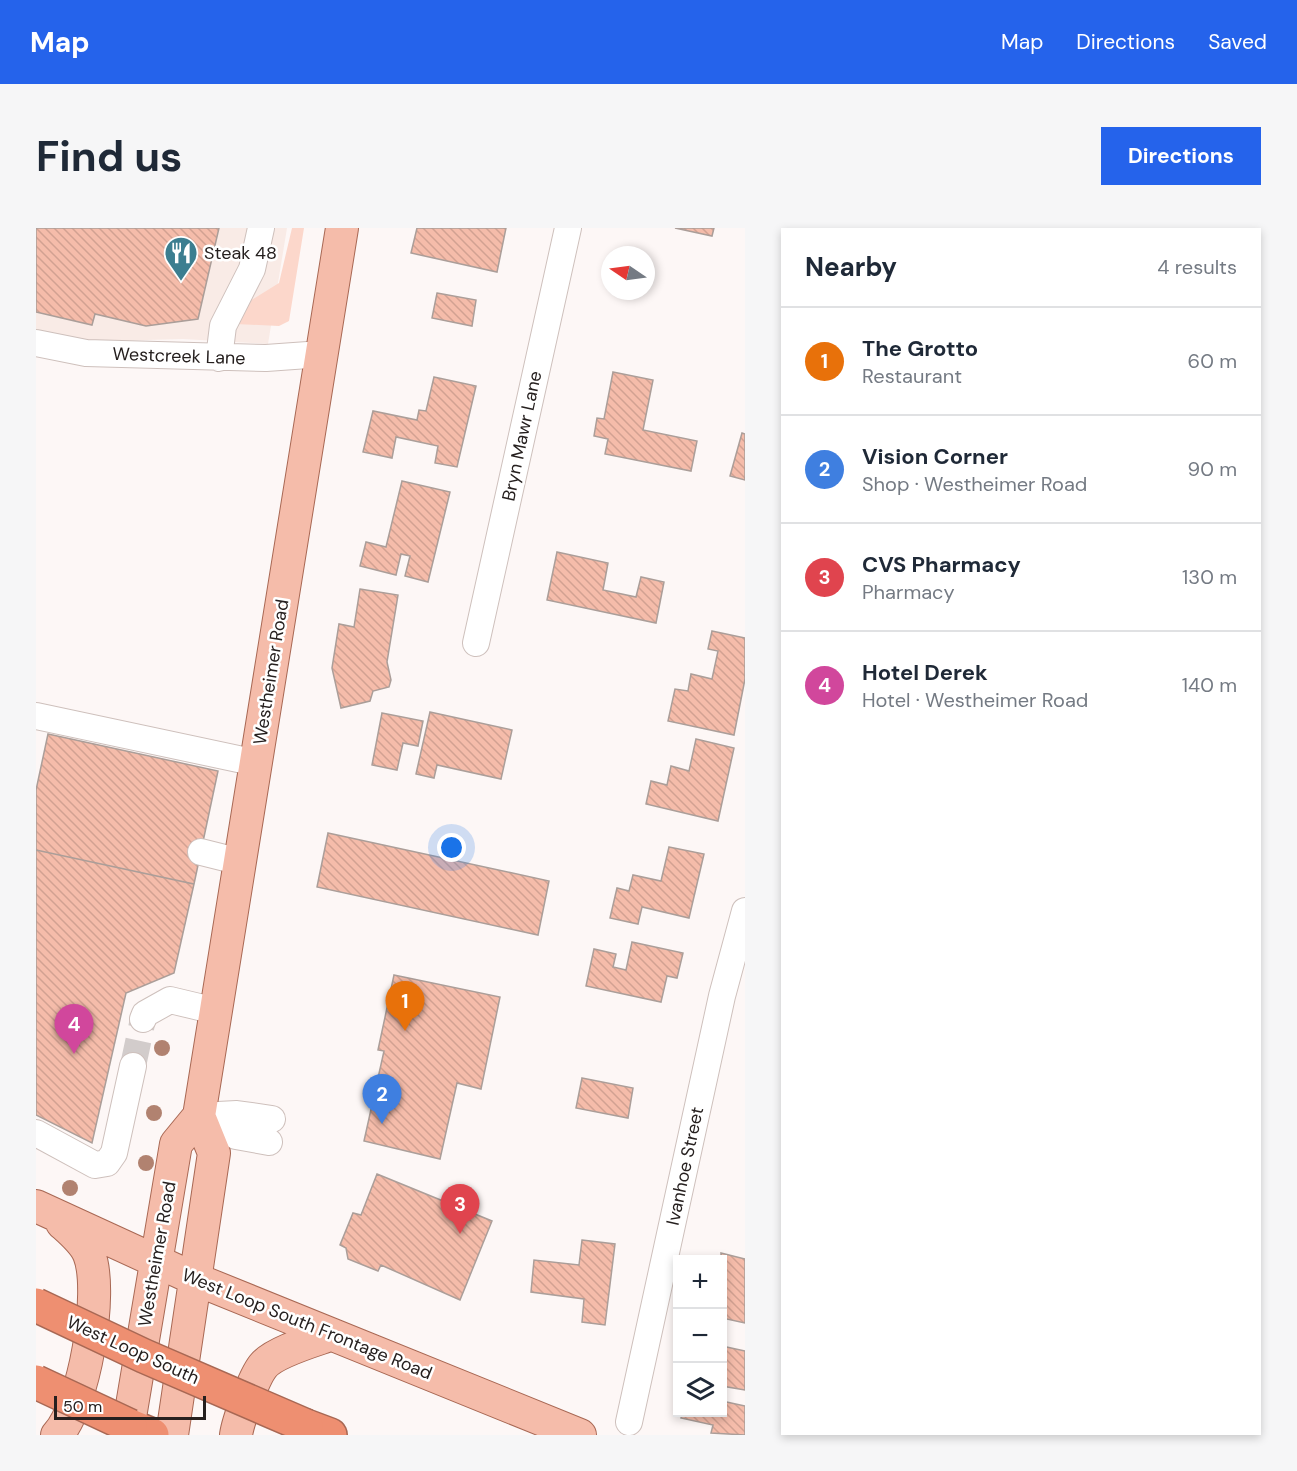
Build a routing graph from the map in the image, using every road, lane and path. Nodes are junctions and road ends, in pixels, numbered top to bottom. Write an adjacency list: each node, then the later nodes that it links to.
1 (261, 228): 6 (street)
2 (342, 228): 5 (main road, Westheimer Road)
3 (568, 228): 7 (street, Bryn Mawr Lane)
4 (36, 343): 6 (street, Westcreek Lane)
5 (322, 354): 6 (street, Westcreek Lane); 9 (main road, Westheimer Road)
6 (219, 358)
7 (476, 643)
8 (36, 716): 9 (street)
9 (257, 764): 11 (main road, Westheimer Road)
10 (201, 852): 11 (street)
11 (241, 862): 13 (main road, Westheimer Road)
12 (745, 911): 25 (street, Ivanhoe Street)
13 (216, 1011): 14 (street); 16 (main road, Westheimer Road)
14 (143, 1019)
15 (133, 1065): 18 (street)
16 (199, 1116): 17 (street); 20 (main road, Westheimer Road); 21 (main road)
17 (271, 1131)
18 (36, 1133)
19 (45, 1210): 20 (main road, West Loop South Frontage Road); 28 (main road)
20 (156, 1262): 21 (main road, West Loop South Frontage Road); 27 (main road, Westheimer Road)
21 (195, 1279): 23 (main road, West Loop South Frontage Road); 29 (main road)
22 (36, 1305): 26 (highway, West Loop South, bridge)
23 (330, 1335): 30 (main road); 31 (main road, West Loop South Frontage Road)
24 (36, 1382): 27 (highway, bridge)
25 (628, 1422)
26 (318, 1430)
27 (138, 1433)
28 (57, 1435)
29 (172, 1435)
30 (236, 1435)
31 (580, 1435)

